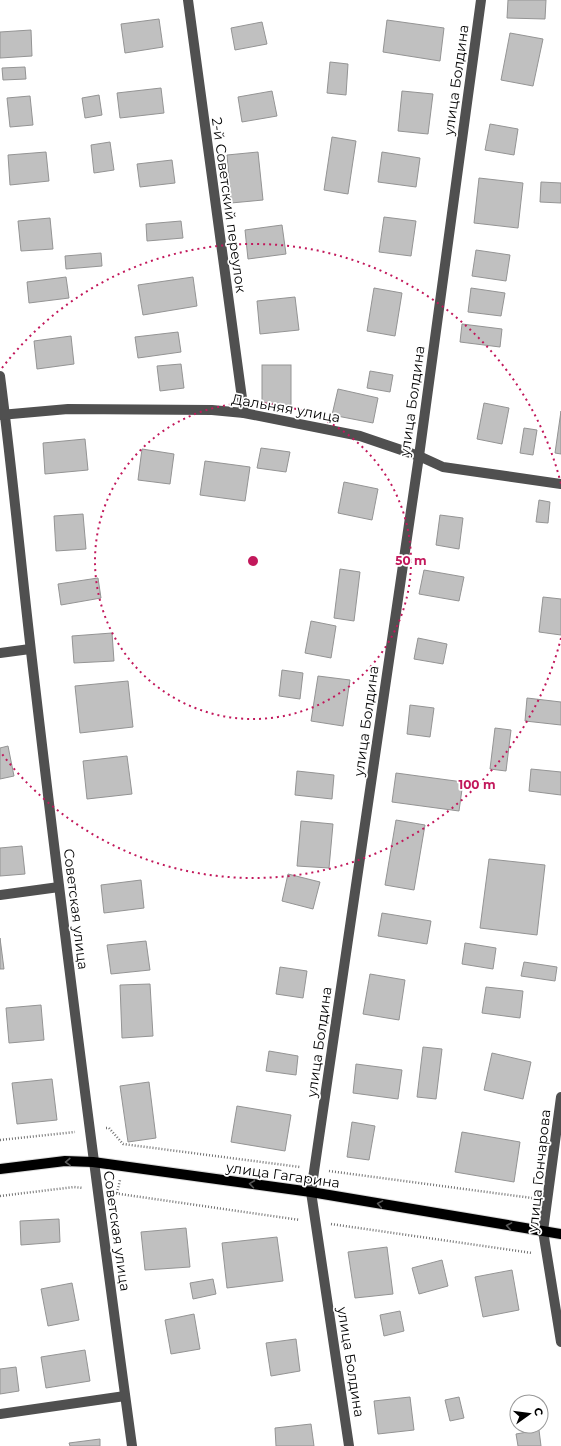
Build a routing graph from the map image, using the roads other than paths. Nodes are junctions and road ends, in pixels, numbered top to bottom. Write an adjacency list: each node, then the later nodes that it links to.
1 (188, 0): 4 (street, 2-й Советский переулок)
2 (481, 0): 6 (street, улица Болдина)
3 (0, 376): 5 (street, Советская улица)
4 (244, 413): 5 (street, Дальняя улица); 6 (street, Дальняя улица)
5 (3, 414): 8 (street, Советская улица)
6 (419, 456): 7 (street, Дальняя улица); 15 (street, улица Болдина)
7 (561, 484)
8 (30, 649): 9 (street); 10 (street, Советская улица)
9 (0, 653)
10 (59, 888): 11 (street); 13 (street, Советская улица)
11 (0, 895)
12 (561, 1098): 16 (street, улица Гончарова)
13 (94, 1162): 14 (main road, улица Гагарина, one-way to 14); 15 (main road, улица Гагарина, one-way to 13); 19 (street, Советская улица)
14 (0, 1169)
15 (311, 1192): 16 (main road, улица Гагарина, one-way to 15); 22 (street, улица Болдина)
16 (543, 1231): 17 (main road, улица Гагарина); 18 (street, улица Гончарова)
17 (561, 1234)
18 (561, 1342)
19 (125, 1396): 20 (street); 21 (street, Советская улица)
20 (0, 1414)
21 (132, 1446)
22 (350, 1446)

